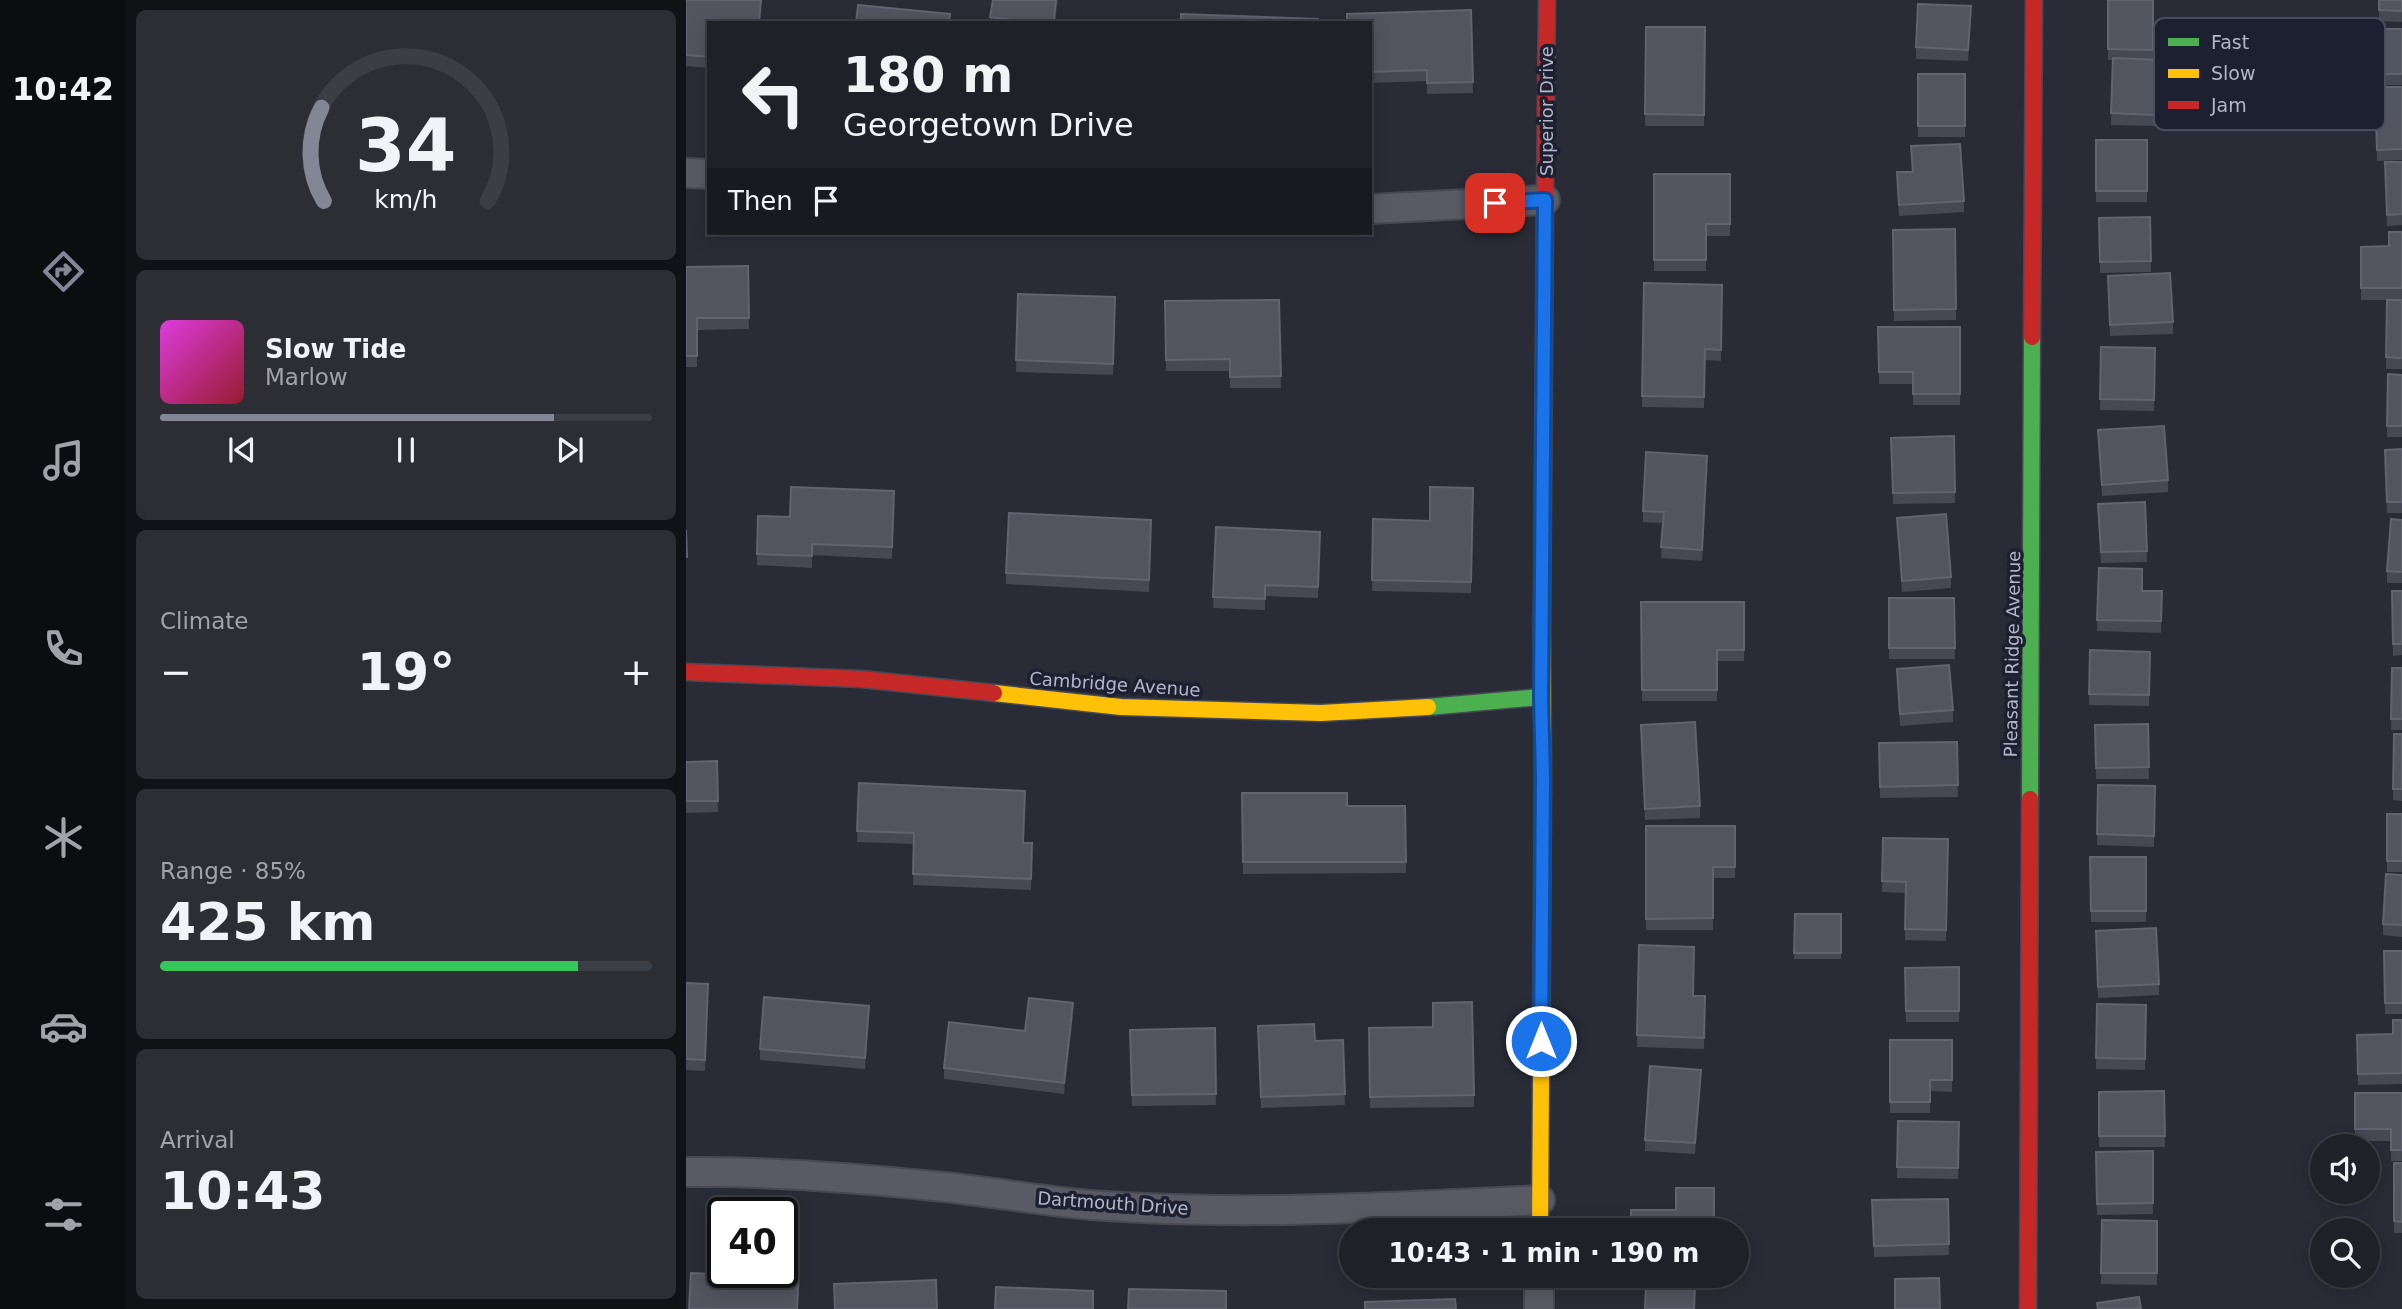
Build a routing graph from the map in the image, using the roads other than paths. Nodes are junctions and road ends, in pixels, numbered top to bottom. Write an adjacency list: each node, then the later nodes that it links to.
1 (1547, 0): 5 (street, Superior Drive)
2 (2034, 0): 14 (street, Pleasant Ridge Avenue)
3 (686, 173): 4 (street)
4 (707, 174)
5 (1545, 200): 6 (street); 8 (street, Superior Drive)
6 (1372, 209)
7 (686, 673): 8 (street, Cambridge Avenue)
8 (1541, 697): 10 (street, Superior Drive)
9 (686, 1172): 10 (street, Dartmouth Drive)
10 (1540, 1200): 11 (street, Superior Drive)
11 (1540, 1218)
12 (1539, 1288): 13 (street)
13 (1539, 1309)
14 (2028, 1309)

